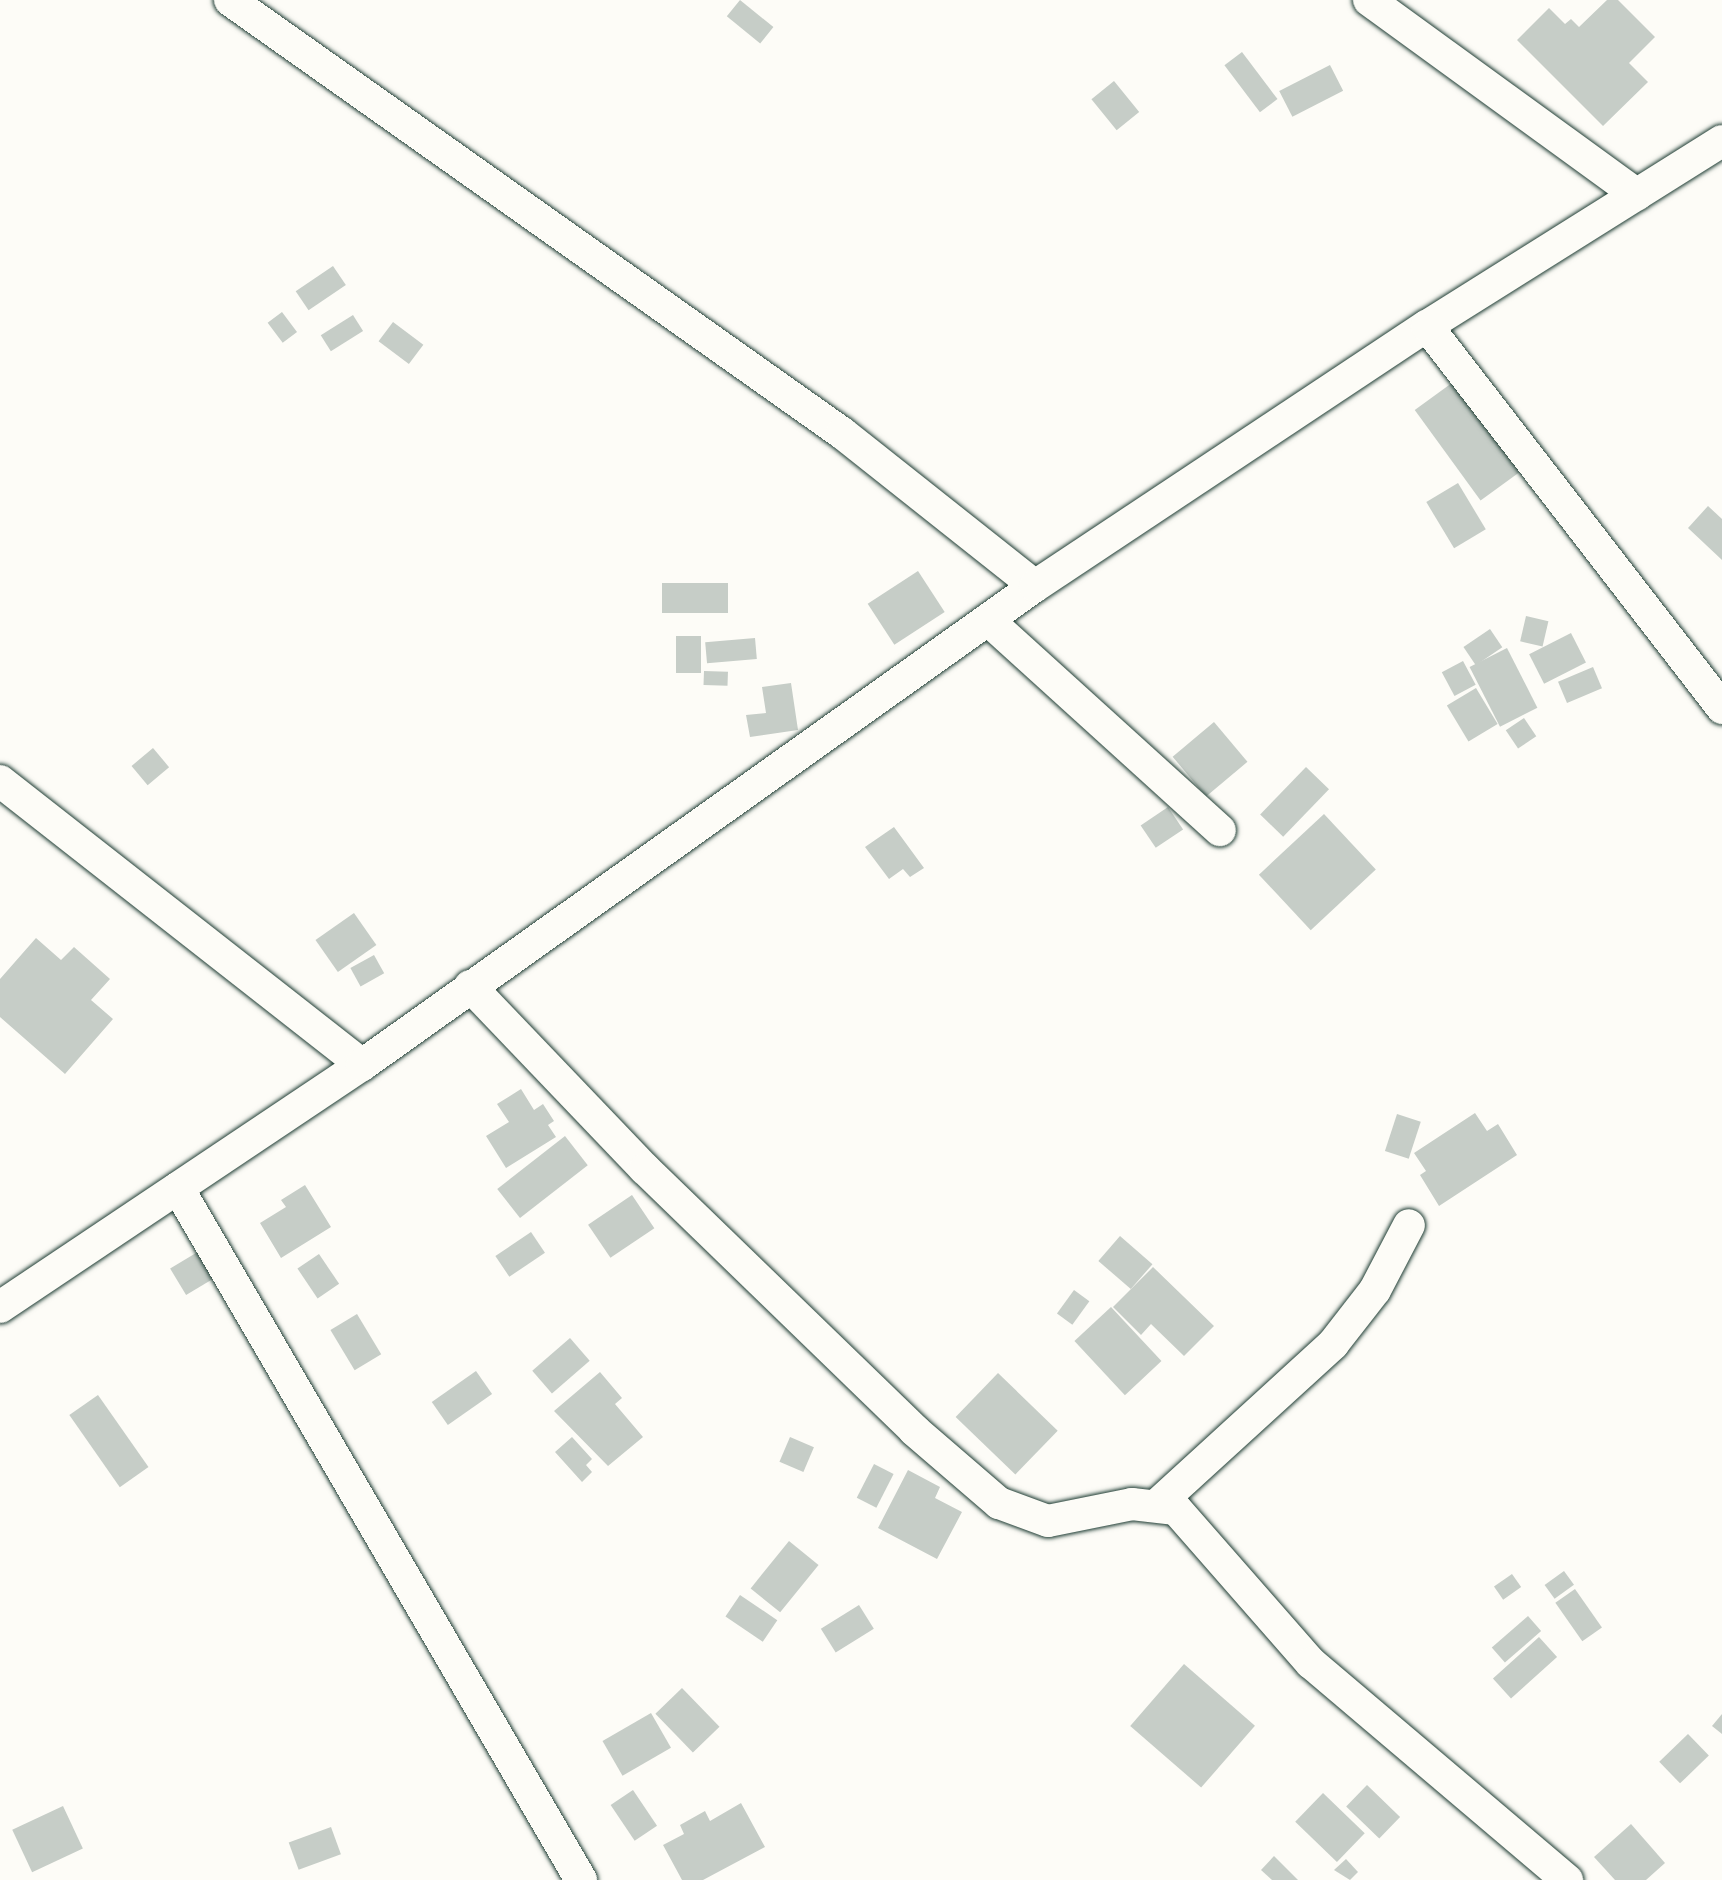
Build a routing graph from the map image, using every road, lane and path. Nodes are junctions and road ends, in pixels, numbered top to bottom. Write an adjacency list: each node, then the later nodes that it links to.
1 (230, 0): 6 (street)
2 (1369, 0): 4 (street)
3 (1722, 141): 4 (street)
4 (1637, 195): 5 (street)
5 (1427, 326): 6 (street); 8 (street)
6 (1035, 586): 7 (street)
7 (988, 620): 10 (street); 11 (street)
8 (1722, 708)
9 (0, 781): 12 (street)
10 (1220, 830)
11 (470, 986): 12 (street); 16 (street)
12 (362, 1065): 13 (street)
13 (178, 1188): 15 (street); 17 (street)
14 (1409, 1225): 16 (street)
15 (0, 1307)
16 (1159, 1503): 18 (street)
17 (581, 1880)
18 (1567, 1880)

